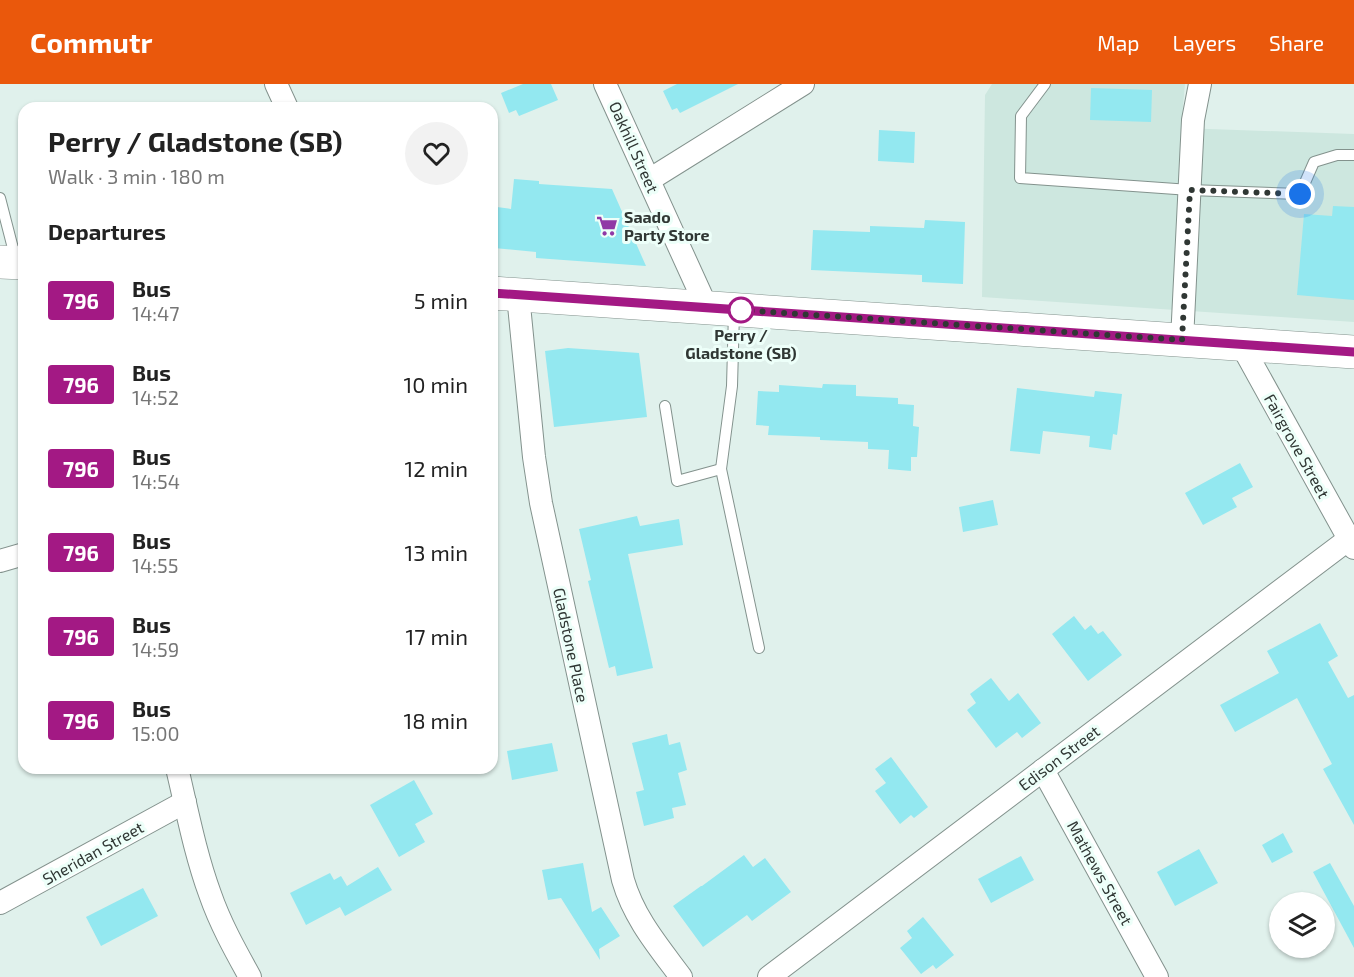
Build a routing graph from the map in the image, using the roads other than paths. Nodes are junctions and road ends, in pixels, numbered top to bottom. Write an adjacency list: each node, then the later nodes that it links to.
1 (276, 84): 6 (street)
2 (605, 84): 8 (street, Oakhill Street)
3 (804, 84): 8 (street)
4 (1045, 84): 9 (lane)
5 (1200, 84): 9 (street)
6 (284, 102)
7 (1354, 155): 9 (lane)
8 (649, 180): 13 (street, Oakhill Street)
9 (1190, 190): 14 (street)
10 (0, 198): 11 (lane)
11 (13, 263)
12 (505, 294): 13 (main road); 28 (street, Gladstone Place)
13 (721, 309): 14 (main road); 18 (lane)
14 (1182, 340): 15 (main road)
15 (1241, 344): 16 (main road); 19 (street, Fairgrove Street)
16 (1354, 352)
17 (665, 406): 18 (lane)
18 (721, 469): 22 (lane)
19 (1351, 544): 23 (street, Edison Street)
20 (18, 556): 21 (street)
21 (0, 561)
22 (759, 648)
23 (1043, 770): 29 (street, Edison Street); 30 (street, Mathews Street)
24 (178, 774): 25 (street)
25 (185, 802): 26 (street, Sheridan Street); 27 (street)
26 (0, 903)
27 (250, 977)
28 (681, 977)
29 (769, 977)
30 (1157, 977)

